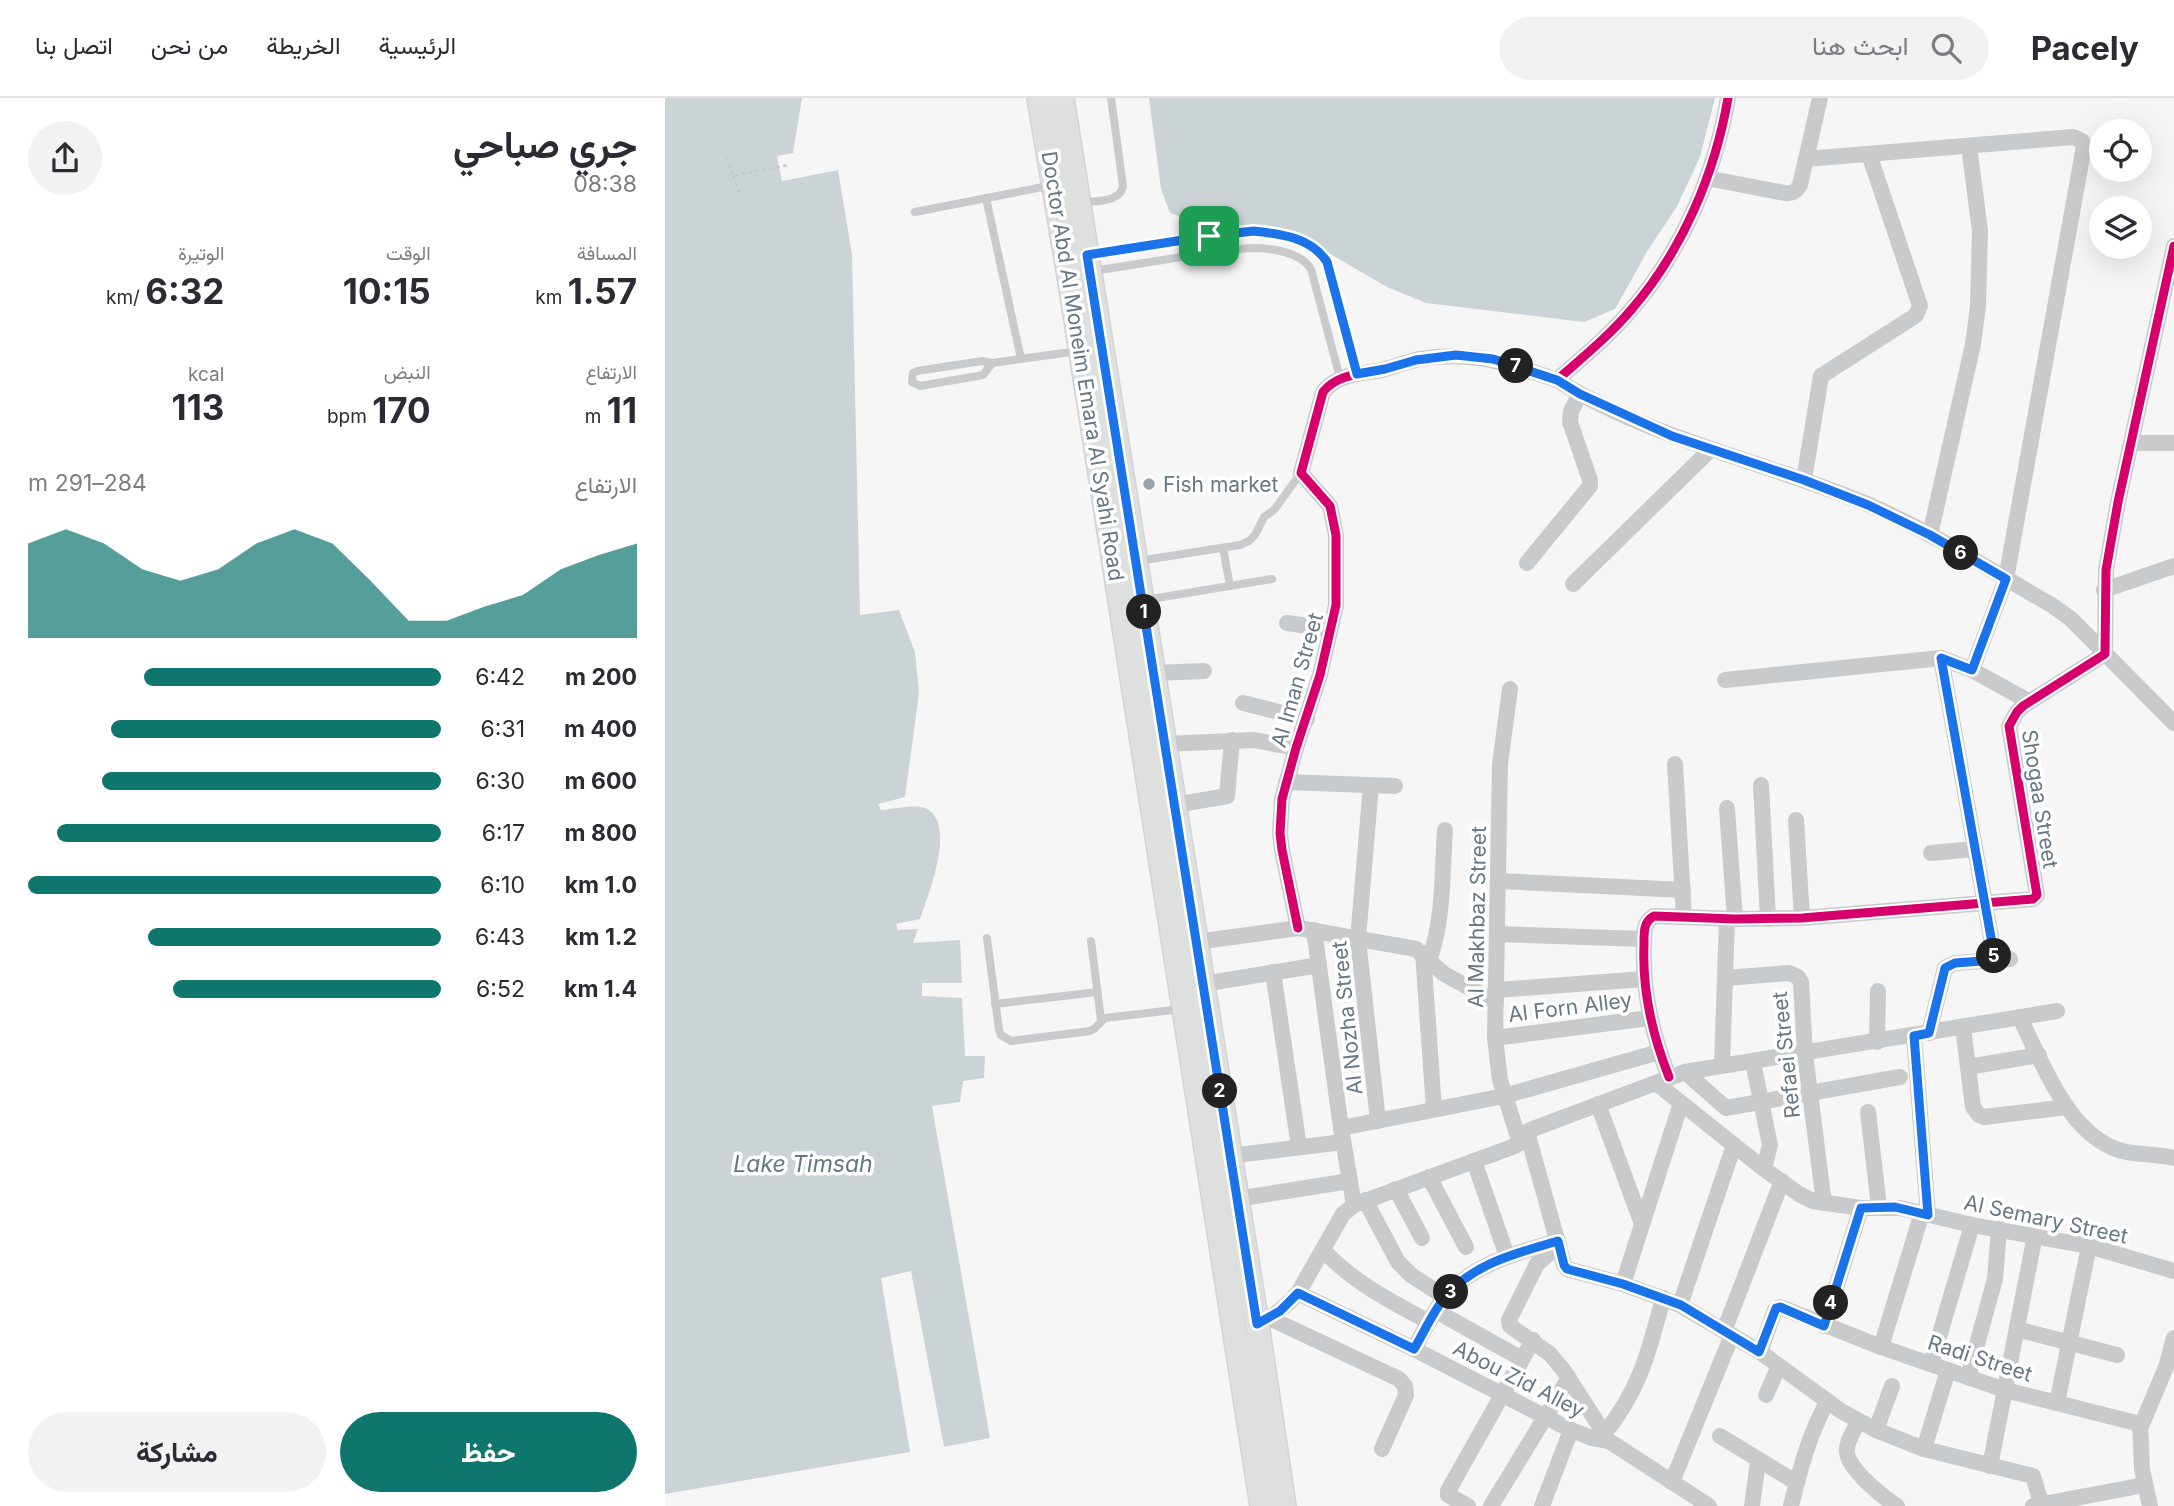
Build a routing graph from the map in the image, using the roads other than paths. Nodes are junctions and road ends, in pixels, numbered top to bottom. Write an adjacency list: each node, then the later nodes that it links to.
1 (1039, 98): 10 (main road, Doctor Abd Al Moneim Emara Al Syahi Road)
2 (1062, 98): 12 (main road, Doctor Abd Al Moneim Emara Al Syahi Road)
3 (1111, 98): 12 (lane)
4 (1728, 98): 9 (street)
5 (1820, 98): 8 (street)
6 (1969, 145): 7 (street); 30 (street); 36 (street)
7 (1869, 153): 8 (street); 29 (street)
8 (1806, 159): 9 (street)
9 (1707, 178): 23 (street)
10 (1054, 185): 11 (lane); 18 (main road, Doctor Abd Al Moneim Emara Al Syahi Road)
11 (986, 198): 13 (lane); 19 (lane)
12 (1079, 203): 17 (main road, Doctor Abd Al Moneim Emara Al Syahi Road)
13 (915, 212)
14 (1294, 239): 16 (lane); 17 (lane); 21 (lane)
15 (2174, 246): 25 (street)
16 (1289, 254): 17 (lane); 22 (lane)
17 (1089, 263): 32 (main road, Doctor Abd Al Moneim Emara Al Syahi Road)
18 (1081, 350): 19 (lane); 92 (main road, Doctor Abd Al Moneim Emara Al Syahi Road)
19 (1021, 359): 20 (lane)
20 (992, 363): 20 (lane)
21 (1357, 374): 22 (street); 23 (street)
22 (1340, 378): 28 (street)
23 (1557, 380): 24 (street)
24 (1580, 394): 27 (street); 33 (street)
25 (2131, 443): 26 (street); 39 (street)
26 (2174, 443)
27 (1710, 450): 29 (street); 37 (street)
28 (1301, 472): 31 (lane); 42 (street, Al Iman Street)
29 (1804, 480): 30 (street)
30 (1930, 535): 36 (street)
31 (1223, 548): 32 (lane); 38 (lane)
32 (1136, 561): 40 (main road, Doctor Abd Al Moneim Emara Al Syahi Road)
33 (1527, 563)
34 (2174, 566): 39 (street)
35 (1272, 579): 38 (lane)
36 (2006, 579): 43 (street); 45 (street)
37 (1573, 584)
38 (1230, 586): 40 (lane)
39 (2104, 590): 43 (street)
40 (1143, 600): 47 (main road, Doctor Abd Al Moneim Emara Al Syahi Road)
41 (1287, 623): 42 (street)
42 (1331, 629): 52 (street, Al Iman Street)
43 (2105, 654): 50 (street, Shogaa Street); 53 (street)
44 (1941, 658): 45 (street); 48 (street); 66 (street)
45 (1972, 670): 50 (street)
46 (1204, 671): 47 (street)
47 (1154, 673): 55 (main road, Doctor Abd Al Moneim Emara Al Syahi Road)
48 (1725, 680)
49 (1510, 689): 68 (street, Al Makhbaz Street)
50 (2030, 702): 70 (street, Shogaa Street)
51 (1243, 703): 52 (street)
52 (1307, 719): 56 (street, Al Iman Street)
53 (2173, 720)
54 (1232, 740): 55 (street); 56 (street); 62 (street)
55 (1165, 744): 62 (main road, Doctor Abd Al Moneim Emara Al Syahi Road)
56 (1296, 748): 58 (street, Al Iman Street)
57 (1675, 764): 69 (street)
58 (1286, 782): 59 (street); 75 (street, Al Iman Street)
59 (1371, 785): 61 (street); 78 (street, Al Nozha Street)
60 (1761, 785): 74 (street)
61 (1395, 786)
62 (1175, 805): 81 (main road, Doctor Abd Al Moneim Emara Al Syahi Road)
63 (1727, 808): 73 (street)
64 (1795, 820): 72 (street)
65 (1445, 830): 82 (street)
66 (1975, 849): 67 (street); 70 (street)
67 (1931, 853)
68 (1499, 881): 69 (street); 76 (street, Al Makhbaz Street)
69 (1683, 890): 71 (street)
70 (1985, 903): 72 (street, Shogaa Street); 98 (street)
71 (1685, 917): 73 (street, Shogaa Street); 79 (street, Shogaa Street)
72 (1802, 918): 74 (street, Shogaa Street)
73 (1731, 919): 74 (street, Shogaa Street); 85 (street)
74 (1768, 919)
75 (1306, 929): 78 (street); 81 (street); 83 (street, Al Iman Street)
76 (1498, 934): 79 (street); 90 (street, Al Makhbaz Street)
77 (987, 938): 91 (lane)
78 (1359, 939): 82 (street); 118 (street, Al Nozha Street)
79 (1644, 939): 86 (street)
80 (1091, 941): 89 (lane)
81 (1196, 942): 87 (main road, Doctor Abd Al Moneim Emara Al Syahi Road)
82 (1426, 957): 90 (street); 116 (street)
83 (1319, 965): 84 (street); 119 (street, Al Iman Street)
84 (1273, 972): 87 (street); 122 (street)
85 (1725, 978): 102 (street, Refaei Street); 105 (street)
86 (1644, 979): 90 (street); 95 (street)
87 (1203, 984): 123 (main road, Doctor Abd Al Moneim Emara Al Syahi Road)
88 (1878, 991): 100 (street)
89 (1098, 992): 91 (lane); 96 (lane)
90 (1497, 996): 99 (street, Al Makhbaz Street)
91 (995, 1004): 96 (lane)
92 (1185, 1009): 96 (lane); 153 (main road, Doctor Abd Al Moneim Emara Al Syahi Road)
93 (2057, 1011): 94 (street)
94 (2019, 1017): 97 (street); 103 (street)
95 (1649, 1018): 99 (street, Al Forn Alley); 101 (street)
96 (1101, 1020)
97 (1963, 1027): 98 (street); 106 (street)
98 (1921, 1035): 100 (street); 136 (street)
99 (1495, 1038): 111 (street, Al Makhbaz Street)
100 (1877, 1042): 102 (street)
101 (1659, 1052): 109 (street); 111 (street)
102 (1805, 1054): 104 (street); 110 (street, Refaei Street)
103 (2039, 1055): 106 (street); 115 (street)
104 (1753, 1062): 105 (street); 112 (street)
105 (1722, 1066): 107 (street)
106 (1968, 1067): 115 (street)
107 (1685, 1072): 109 (street); 112 (street)
108 (1900, 1077): 110 (street)
109 (1662, 1080): 113 (street, Al Semary Street); 114 (street)
110 (1809, 1092): 112 (street); 133 (street, Refaei Street)
111 (1504, 1096): 116 (street); 120 (street, Al Makhbaz Street)
112 (1761, 1100): 126 (street)
113 (1681, 1103): 121 (street, Al Semary Street); 137 (street)
114 (1598, 1104): 120 (street); 137 (street)
115 (2067, 1107): 124 (street)
116 (1434, 1109): 118 (street)
117 (1868, 1112): 134 (street)
118 (1378, 1121): 119 (street)
119 (1342, 1135): 122 (street); 128 (street, Al Iman Street)
120 (1523, 1138): 125 (street); 142 (street, Al Makhbaz Street)
121 (1734, 1145): 126 (street, Al Semary Street); 151 (street)
122 (1299, 1147): 123 (street)
123 (1230, 1156): 131 (main road, Doctor Abd Al Moneim Emara Al Syahi Road)
124 (2174, 1158)
125 (1474, 1161): 127 (street); 146 (street)
126 (1764, 1169): 129 (street, Al Semary Street)
127 (1429, 1177): 130 (street); 144 (street)
128 (1350, 1181): 131 (street); 132 (street, Al Iman Street)
129 (1781, 1181): 133 (street, Al Semary Street); 156 (street)
130 (1395, 1189): 132 (street); 141 (street)
131 (1236, 1199): 153 (main road, Doctor Abd Al Moneim Emara Al Syahi Road)
132 (1359, 1202): 145 (street); 152 (street, Al Iman Street)
133 (1824, 1203): 135 (street, Al Semary Street)
134 (1879, 1207): 135 (street, Al Semary Street); 136 (street, Al Semary Street)
135 (1861, 1208): 154 (street)
136 (1925, 1214): 138 (street, Al Semary Street); 160 (street)
137 (1642, 1224): 148 (street)
138 (1972, 1226): 139 (street, Al Semary Street); 165 (street)
139 (1999, 1229): 140 (street, Al Semary Street); 168 (street)
140 (2035, 1235): 143 (street, Al Semary Street); 155 (street)
141 (1422, 1238)
142 (1558, 1243): 146 (street); 148 (street, Al Makhbaz Street); 158 (street)
143 (2089, 1246): 147 (street, Al Semary Street); 159 (street)
144 (1466, 1247)
145 (1323, 1250): 149 (street); 152 (street)
146 (1507, 1256): 152 (street)
147 (2174, 1270)
148 (1623, 1284): 150 (street)
149 (1298, 1293): 153 (street); 161 (street, Abou Zid Alley)
150 (1663, 1298): 151 (street); 182 (street)
151 (1681, 1305): 156 (street)
152 (1436, 1310): 161 (street); 164 (street)
153 (1254, 1324): 183 (street); 191 (main road, Doctor Abd Al Moneim Emara Al Syahi Road); 192 (main road, Doctor Abd Al Moneim Emara Al Syahi Road)
154 (1824, 1326): 160 (street, Radi Street); 162 (street, Radi Street)
155 (2017, 1329): 159 (street); 171 (street)
156 (1728, 1333): 162 (street); 187 (street)
157 (2174, 1338): 178 (street)
158 (1533, 1340): 164 (street); 169 (street)
159 (2069, 1342): 163 (street); 175 (street)
160 (1881, 1347): 165 (street, Radi Street)
161 (1414, 1349): 173 (street, Abou Zid Alley)
162 (1759, 1352): 166 (street)
163 (2117, 1355)
164 (1523, 1359): 173 (street)
165 (1931, 1364): 167 (street, Radi Street)
166 (1779, 1366): 172 (street); 174 (street)
167 (1948, 1370): 168 (street, Radi Street); 184 (street)
168 (1968, 1377): 171 (street, Radi Street)
169 (1569, 1378): 176 (street); 182 (street)
170 (1892, 1386): 180 (street)
171 (2005, 1390): 175 (street, Radi Street); 186 (street)
172 (1766, 1395)
173 (1502, 1396): 176 (street, Abou Zid Alley); 193 (street)
174 (1827, 1402): 177 (street); 188 (street)
175 (2057, 1403): 178 (street, Radi Street)
176 (1546, 1418): 179 (street, Abou Zid Alley); 194 (street)
177 (1859, 1421): 180 (street); 199 (street)
178 (2141, 1424): 189 (street)
179 (1571, 1430): 182 (street, Abou Zid Alley); 195 (street)
180 (1876, 1430): 184 (street)
181 (1720, 1436): 185 (street)
182 (1607, 1438): 187 (street)
183 (1382, 1449)
184 (1924, 1449): 186 (street)
185 (1758, 1461): 188 (street); 197 (street)
186 (1990, 1466): 190 (street)
187 (1672, 1482): 196 (street)
188 (1797, 1483): 198 (street)
189 (2144, 1485): 190 (street); 200 (street)
190 (2038, 1505)
191 (1262, 1506)
192 (1284, 1506)
193 (1468, 1506)
194 (1491, 1506)
195 (1542, 1506)
196 (1709, 1506)
197 (1752, 1506)
198 (1791, 1506)
199 (1897, 1506)
200 (2150, 1506)

